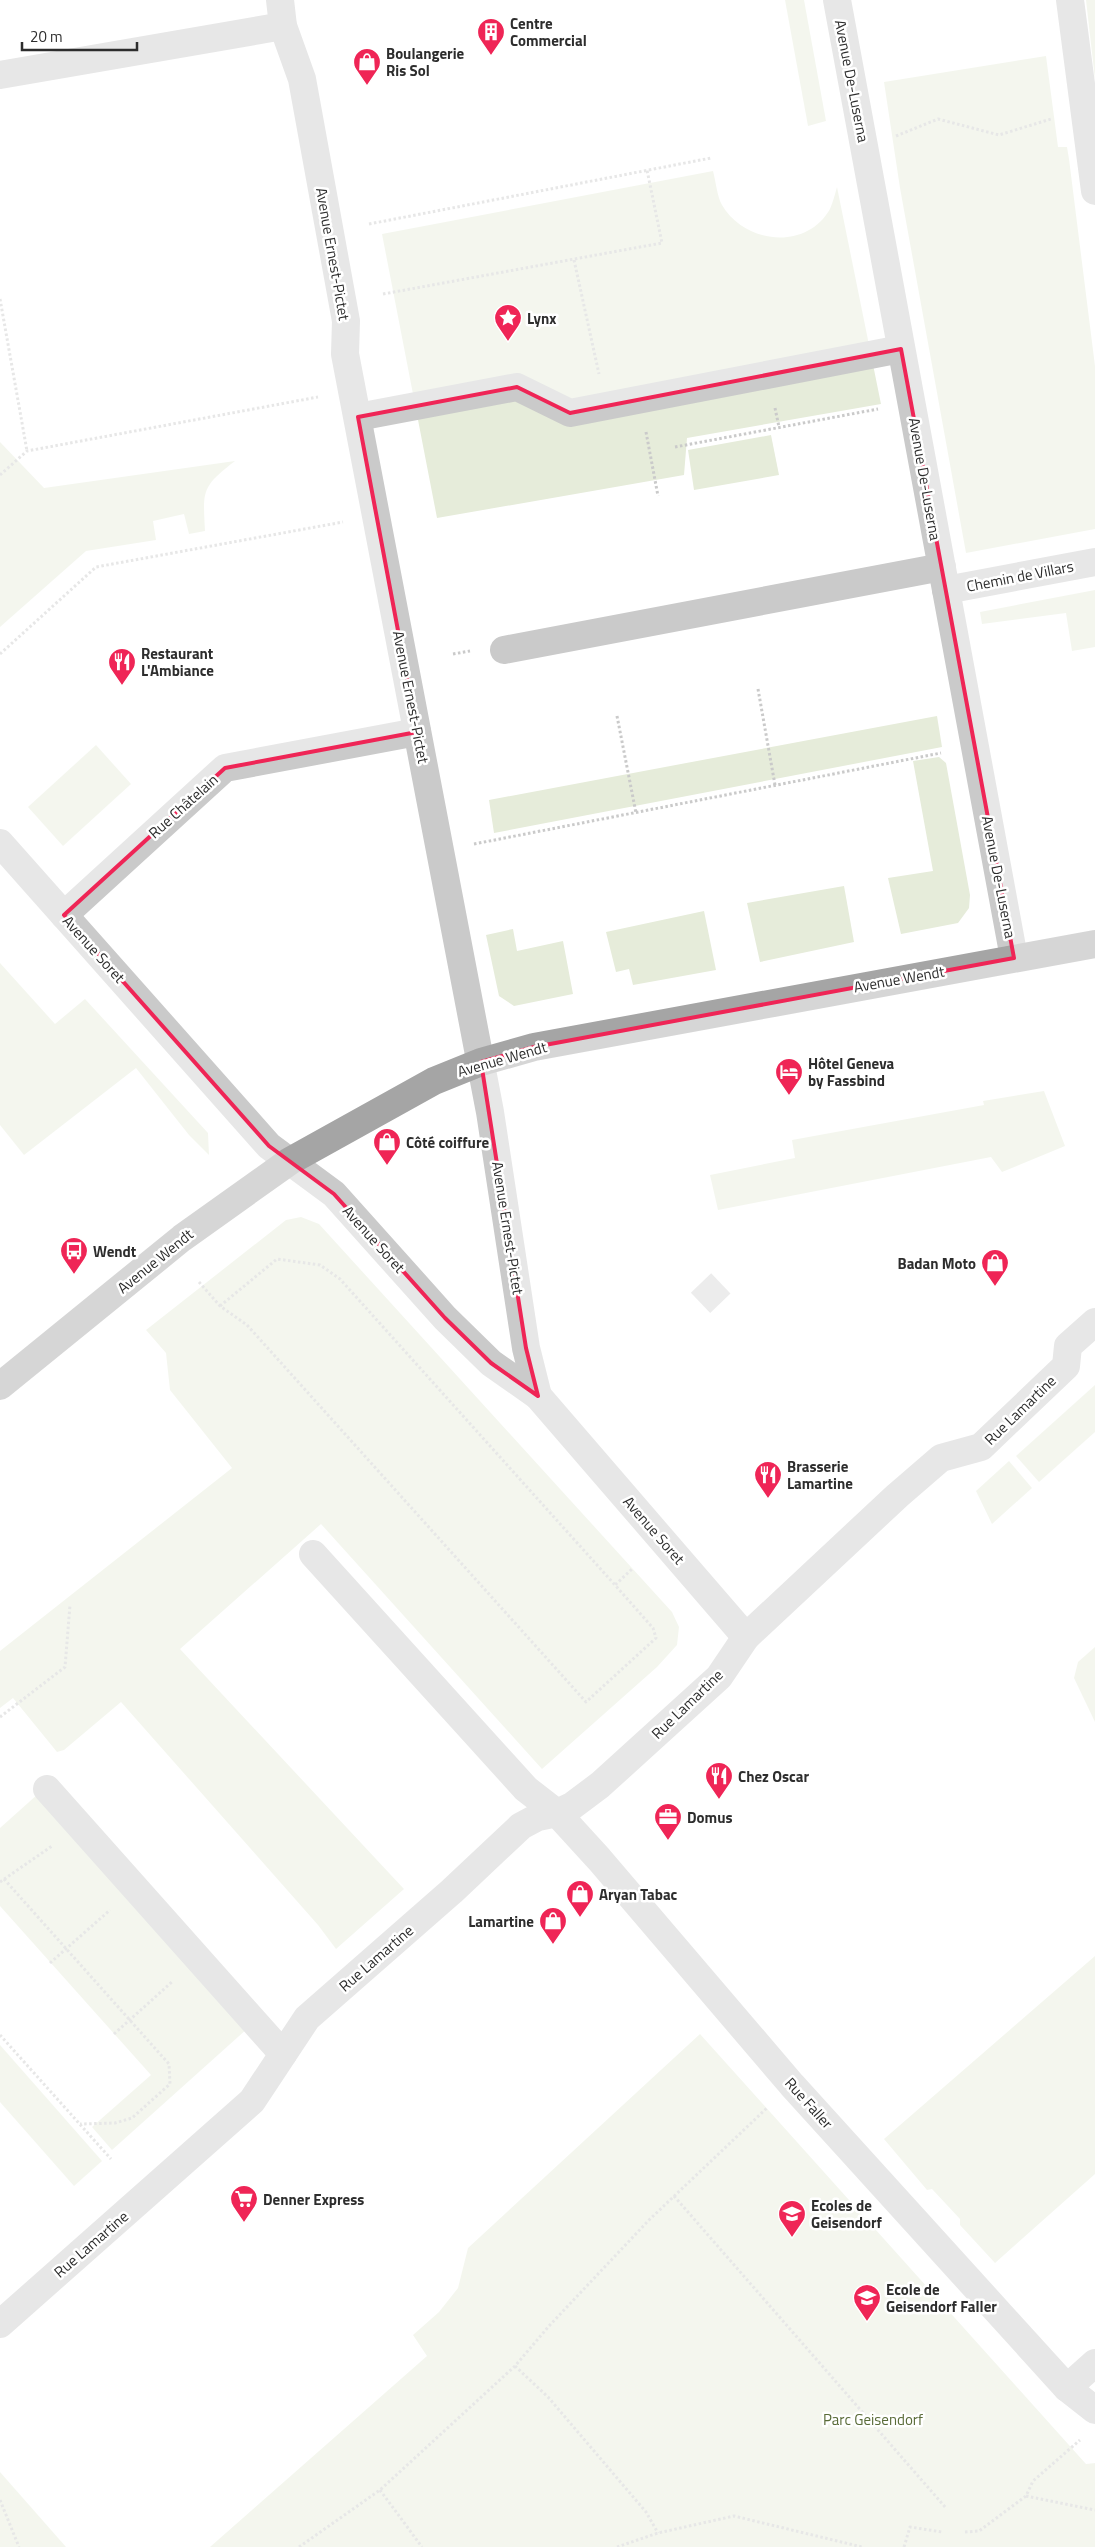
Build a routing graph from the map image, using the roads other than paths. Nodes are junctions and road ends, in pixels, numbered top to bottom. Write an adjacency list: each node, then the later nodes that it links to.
1 (837, 0): 6 (street, Avenue De-Luserna)
2 (1070, 0): 5 (street)
3 (282, 13): 4 (street); 7 (street, Avenue Ernest-Pictet)
4 (0, 75)
5 (1095, 191)
6 (901, 348): 7 (street); 9 (street, Avenue De-Luserna)
7 (358, 418): 11 (street, Avenue Ernest-Pictet)
8 (1095, 562): 9 (street, Chemin de Villars)
9 (944, 579): 10 (street, Chemin de Villars); 15 (street, Avenue De-Luserna)
10 (504, 650)
11 (418, 732): 13 (street, Rue Châtelain); 16 (street, Avenue Ernest-Pictet)
12 (0, 843): 13 (street, Avenue Soret)
13 (64, 915): 17 (street, Avenue Soret)
14 (1095, 944): 15 (main road, Avenue Wendt)
15 (1014, 958): 16 (main road, Avenue Wendt)
16 (481, 1062): 17 (main road, Avenue Wendt); 20 (street, Avenue Ernest-Pictet)
17 (290, 1161): 19 (main road, Avenue Wendt); 20 (street, Avenue Soret)
18 (1095, 1322): 22 (street, Rue Lamartine)
19 (0, 1386)
20 (538, 1396): 22 (street, Avenue Soret)
21 (313, 1554): 24 (street, Rue Faller)
22 (746, 1637): 24 (street, Rue Lamartine)
23 (47, 1789): 25 (street)
24 (557, 1814): 25 (street, Rue Lamartine); 28 (street, Rue Faller)
25 (283, 2054): 26 (street, Rue Lamartine)
26 (0, 2324)
27 (1095, 2363): 28 (street)
28 (1067, 2388): 29 (street, Rue Faller)
29 (1095, 2410)

